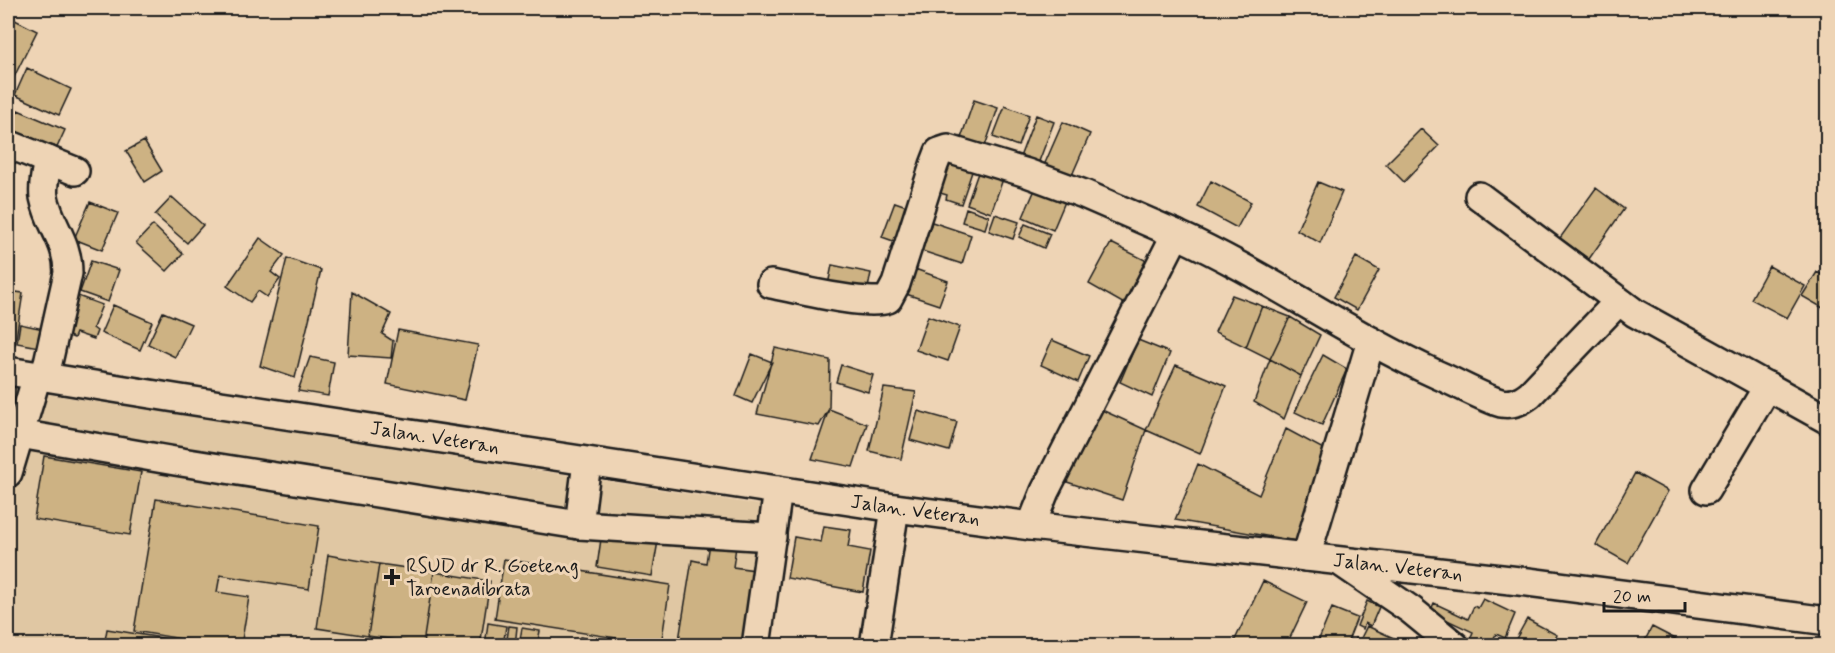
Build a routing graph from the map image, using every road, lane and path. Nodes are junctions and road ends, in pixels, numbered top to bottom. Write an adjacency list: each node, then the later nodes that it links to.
1 (8, 144): 2 (street)
2 (48, 160): 3 (street); 10 (street)
3 (75, 171)
4 (1479, 196): 7 (street)
5 (1176, 234): 6 (street); 8 (street); 20 (street)
6 (771, 284)
7 (1618, 302): 8 (street); 11 (street)
8 (1371, 341): 22 (street)
9 (8, 371): 10 (street, Jalan. Veteran)
10 (41, 376): 13 (street); 14 (street, Jalan. Veteran)
11 (1768, 386): 12 (street); 17 (street)
12 (1827, 418)
13 (13, 433): 15 (street); 19 (street)
14 (587, 462): 16 (street, Jalan. Veteran); 19 (street)
15 (8, 473)
16 (778, 490): 18 (street, Jalan. Veteran); 21 (street)
17 (1706, 490)
18 (895, 508): 20 (street, Jalan. Veteran); 26 (street)
19 (579, 525): 21 (street)
20 (1031, 526): 22 (street, Jalan. Veteran)
21 (772, 537): 25 (street)
22 (1306, 557): 23 (street, Jalan. Veteran)
23 (1340, 562): 24 (street, Jalan. Veteran); 27 (street)
24 (1827, 621)
25 (756, 645)
26 (874, 645)
27 (1455, 645)

